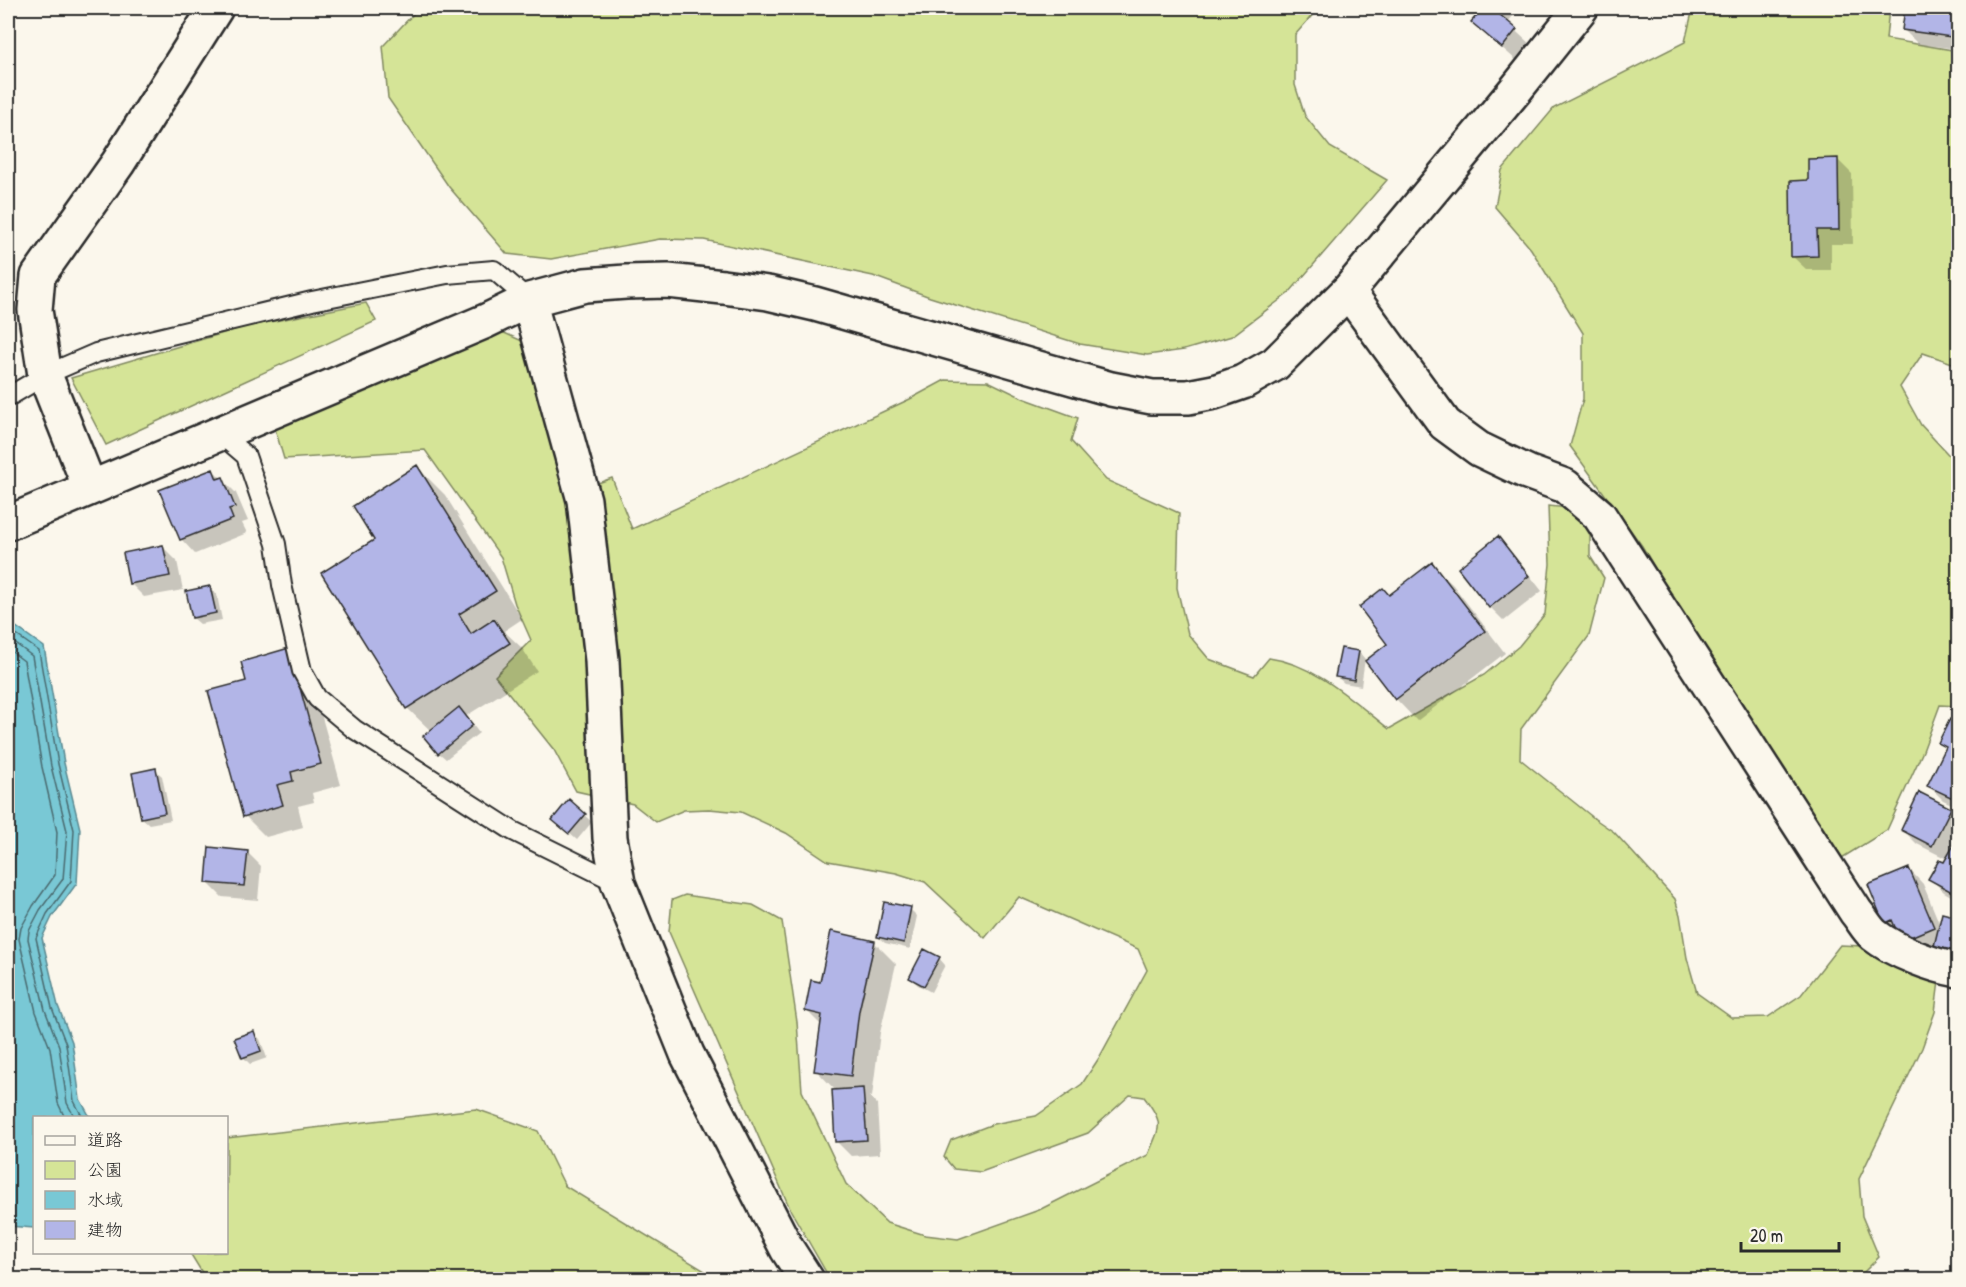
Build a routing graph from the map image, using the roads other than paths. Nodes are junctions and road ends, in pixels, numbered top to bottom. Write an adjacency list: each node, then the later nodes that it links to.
1 (216, 8): 5 (street)
2 (1581, 8): 3 (street)
3 (1348, 291): 4 (street); 11 (street)
4 (529, 300): 5 (lane); 7 (street); 10 (street)
5 (45, 375): 6 (lane); 8 (street)
6 (8, 397)
7 (219, 433): 8 (street); 10 (lane)
8 (90, 488): 9 (street)
9 (8, 523)
10 (618, 883): 12 (street)
11 (1959, 970)
12 (807, 1280)

